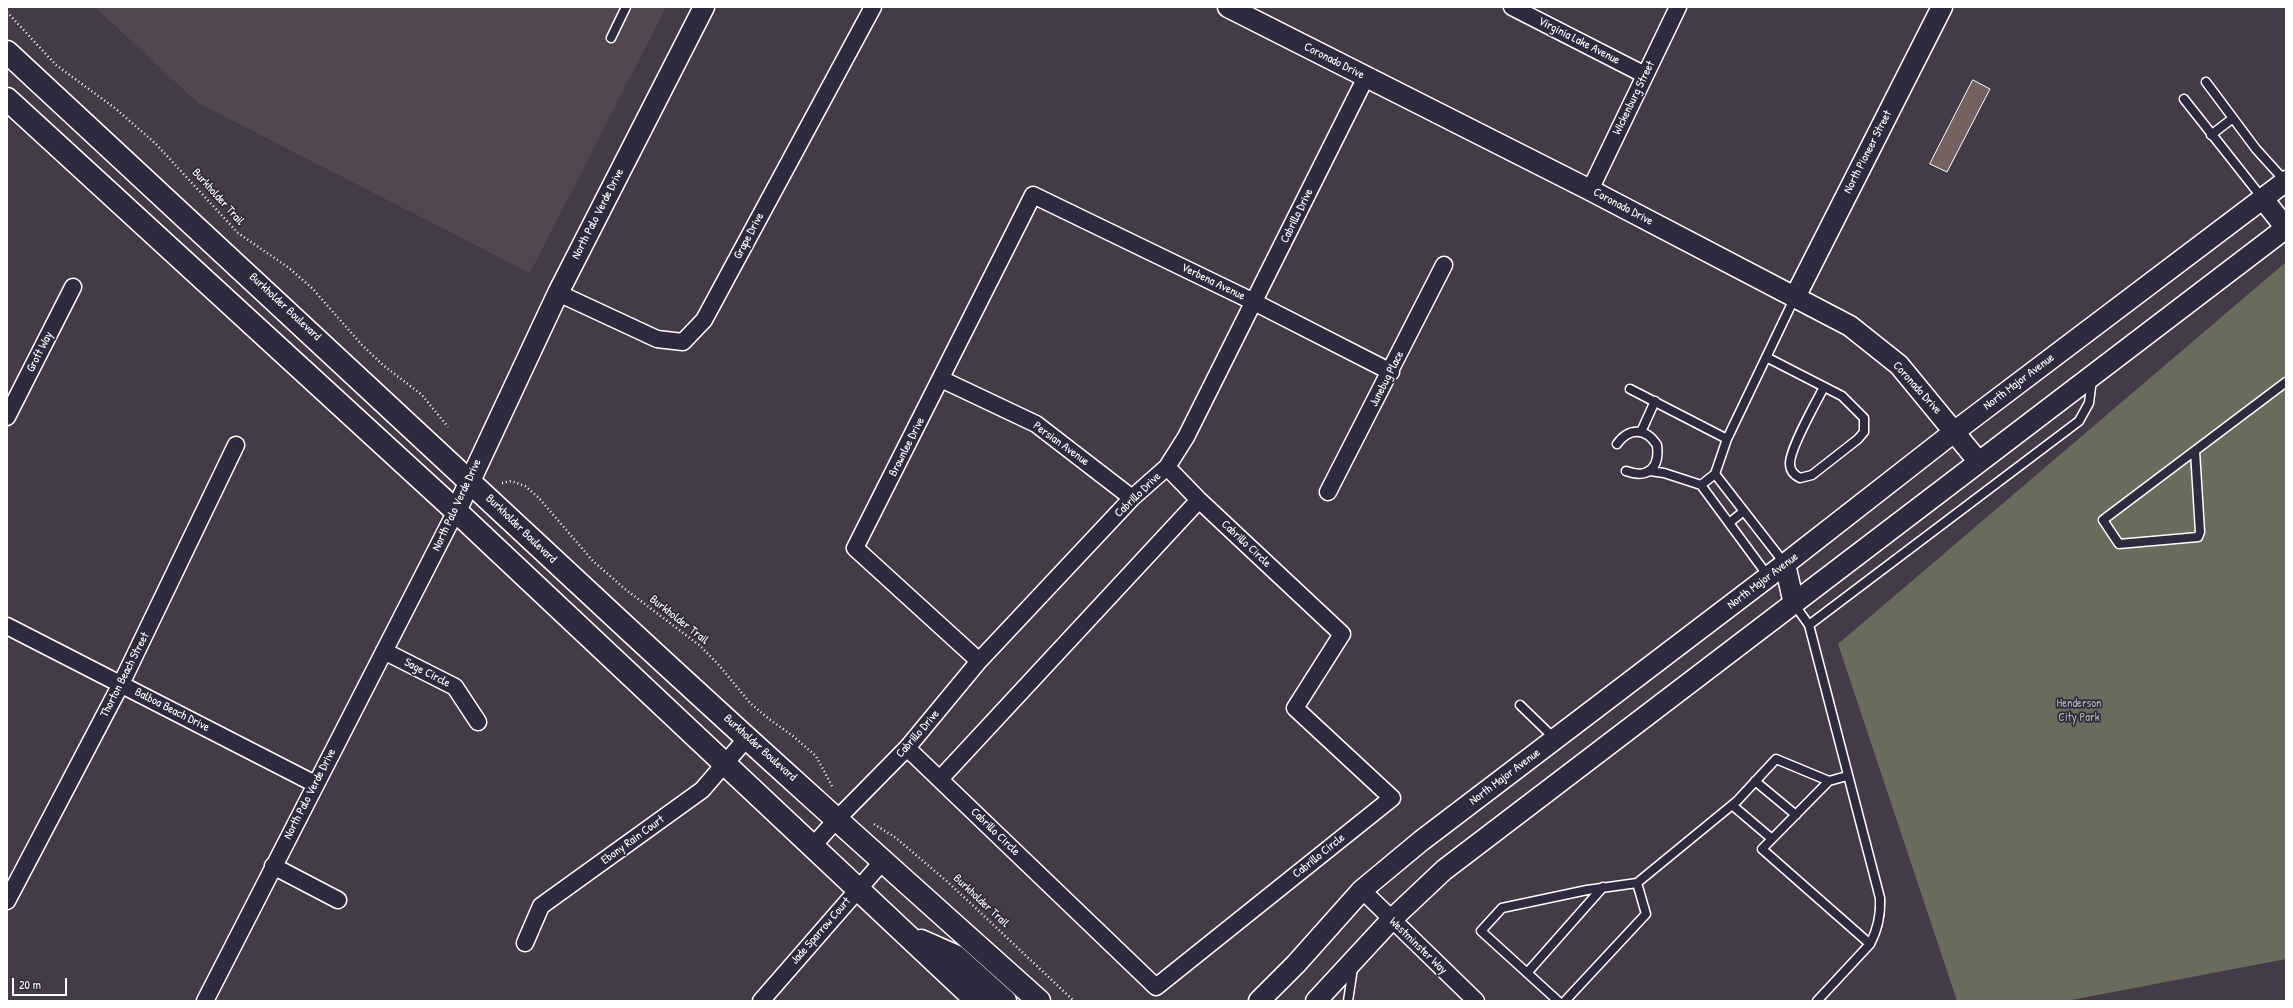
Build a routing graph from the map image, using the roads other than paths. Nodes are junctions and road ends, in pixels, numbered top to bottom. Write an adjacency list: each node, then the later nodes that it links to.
1 (626, 7): 8 (lane)
2 (704, 7): 24 (street, North Palo Verde Drive)
3 (873, 7): 24 (street, Grape Drive)
4 (1228, 7): 11 (street, Coronado Drive)
5 (1512, 7): 10 (street, Virginia Lake Avenue)
6 (1678, 7): 10 (street, Wickenburg Street)
7 (1942, 7): 25 (street, North Pioneer Street)
8 (610, 38)
9 (7, 52): 47 (main road, Burkholder Boulevard)
10 (1645, 75): 18 (street, Wickenburg Street)
11 (1366, 77): 18 (street, Coronado Drive); 26 (street, Cabrillo Drive)
12 (2206, 82): 15 (lane)
13 (7, 99): 53 (main road)
14 (2184, 99): 16 (lane)
15 (2233, 118): 16 (lane); 17 (lane)
16 (2211, 135): 20 (lane)
17 (2286, 181): 20 (street, North Major Avenue)
18 (1590, 190): 25 (street, Coronado Drive)
19 (1034, 195): 26 (street, Verbena Avenue); 30 (street, Brownlee Drive)
20 (2263, 198): 21 (street); 37 (street, North Major Avenue)
21 (2286, 228): 29 (street)
22 (1444, 266): 28 (street, Junebug Place)
23 (73, 288): 35 (street, Groft Way)
24 (558, 293): 47 (street, North Palo Verde Drive)
25 (1794, 297): 27 (lane); 37 (street, Coronado Drive)
26 (1254, 302): 28 (street, Verbena Avenue); 43 (street, Cabrillo Drive)
27 (1766, 357): 32 (lane); 38 (lane)
28 (1391, 372): 49 (street, Junebug Place)
29 (2093, 374): 42 (street); 58 (lane)
30 (941, 379): 50 (street, Persian Avenue); 61 (street, Brownlee Drive)
31 (2286, 382): 41 (lane)
32 (1824, 387): 32 (lane)
33 (1630, 389): 34 (lane)
34 (1655, 401): 36 (lane); 38 (lane)
35 (7, 417)
36 (1641, 432): 39 (lane); 45 (lane)
37 (1954, 432): 42 (street, Coronado Drive); 55 (street, North Major Avenue)
38 (1727, 439): 46 (lane)
39 (1617, 444)
40 (236, 445): 62 (street, Thorton Beach Street)
41 (2195, 451): 41 (lane)
42 (1978, 461): 57 (street)
43 (1167, 467): 50 (street, Cabrillo Drive); 51 (street, Cabrillo Circle)
44 (1626, 471): 45 (lane)
45 (1650, 471): 48 (lane)
46 (1715, 474): 48 (lane); 52 (lane)
47 (469, 479): 53 (street, North Palo Verde Drive); 65 (main road, Burkholder Boulevard)
48 (1701, 485): 54 (lane)
49 (1328, 492)
50 (1132, 498): 61 (street, Cabrillo Drive)
51 (1199, 500): 70 (street); 70 (street, Cabrillo Circle)
52 (1744, 511): 54 (lane); 55 (lane)
53 (456, 512): 60 (street, North Palo Verde Drive); 68 (main road)
54 (1729, 523): 56 (lane)
55 (1785, 564): 56 (street, North Major Avenue); 57 (street)
56 (1768, 577): 57 (street); 66 (street, North Major Avenue)
57 (1794, 604): 58 (lane); 87 (street)
58 (1809, 625): 69 (lane)
59 (7, 626): 62 (street, Balboa Beach Drive)
60 (384, 651): 64 (street, Sage Circle); 73 (street, North Palo Verde Drive)
61 (979, 662): 67 (street, Cabrillo Drive)
62 (121, 684): 73 (street, Balboa Beach Drive); 86 (street, Thorton Beach Street)
63 (1520, 706): 66 (lane)
64 (478, 722)
65 (747, 738): 68 (street, Ebony Rain Court); 76 (main road, Burkholder Boulevard)
66 (1555, 739): 84 (street, North Major Avenue)
67 (907, 748): 70 (street, Cabrillo Circle); 76 (street, Cabrillo Drive)
68 (724, 765): 78 (main road); 89 (street, Ebony Rain Court)
69 (1847, 776): 72 (lane); 90 (lane)
70 (940, 779)
71 (1755, 781): 72 (lane); 74 (lane); 75 (lane)
72 (1829, 781): 75 (lane)
73 (315, 784): 80 (street, North Palo Verde Drive)
74 (1732, 805): 77 (lane); 81 (lane)
75 (1796, 815): 77 (lane)
76 (837, 819): 78 (street, Cabrillo Drive); 79 (main road, Burkholder Boulevard)
77 (1772, 839): 90 (lane)
78 (812, 847): 83 (main road)
79 (883, 861): 83 (street, Jade Sparrow Court); 98 (main road, Burkholder Boulevard)
80 (273, 866): 85 (street); 94 (street, North Palo Verde Drive)
81 (1637, 883): 82 (lane); 105 (lane)
82 (1603, 887): 93 (lane); 93 (lane)
83 (858, 889): 88 (main road); 95 (street, Jade Sparrow Court)
84 (1362, 890): 87 (street, Westminster Way); 92 (street, North Major Avenue)
85 (338, 900)
86 (7, 901)
87 (1391, 920): 91 (street); 103 (street, Westminster Way)
88 (908, 935): 96 (main road); 97 (main road)
89 (525, 943)
90 (1870, 944): 106 (lane)
91 (1354, 958): 101 (street); 102 (lane)
92 (1296, 964): 99 (street, North Major Avenue); 100 (street)
93 (1527, 973): 104 (lane)
94 (205, 1001)
95 (761, 1001)
96 (977, 1001)
97 (1006, 1001)
98 (1040, 1001)
99 (1259, 1001)
100 (1270, 1001)
101 (1316, 1001)
102 (1348, 1001)
103 (1476, 1001)
104 (1558, 1001)
105 (1566, 1001)
106 (1817, 1001)

